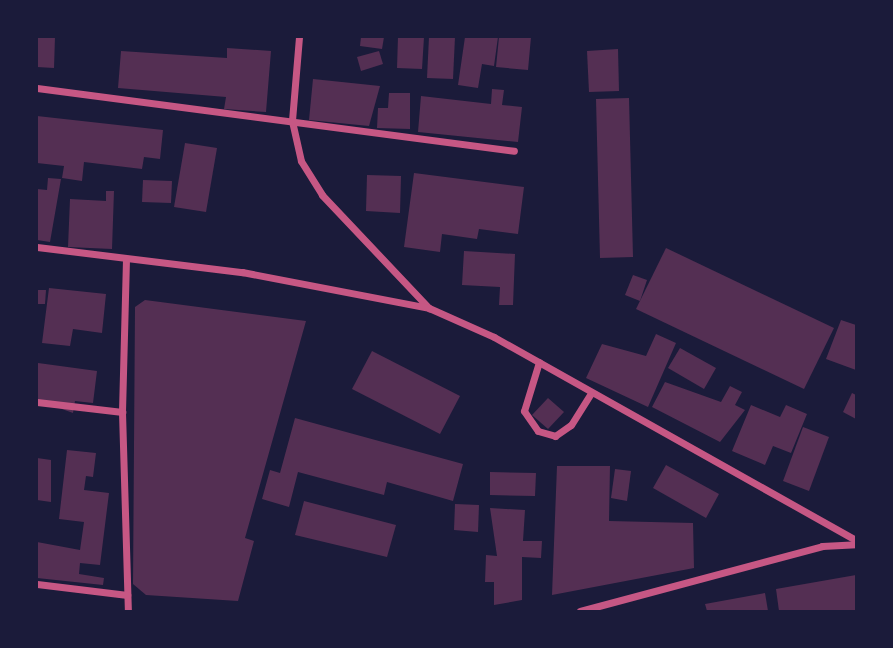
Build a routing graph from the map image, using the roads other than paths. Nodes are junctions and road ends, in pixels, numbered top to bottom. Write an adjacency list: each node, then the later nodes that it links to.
1 (299, 37): 3 (street)
2 (37, 88): 3 (street)
3 (292, 121): 4 (street); 7 (street)
4 (514, 151)
5 (37, 247): 6 (street)
6 (125, 259): 7 (street); 11 (street)
7 (429, 308): 8 (street)
8 (539, 362): 9 (street); 9 (street)
9 (591, 393): 12 (street)
10 (37, 402): 11 (street)
11 (122, 412): 14 (street)
12 (856, 542): 15 (street)
13 (37, 584): 14 (street)
14 (127, 595): 16 (street)
15 (608, 609): 17 (street)
16 (128, 611)
17 (580, 611)

